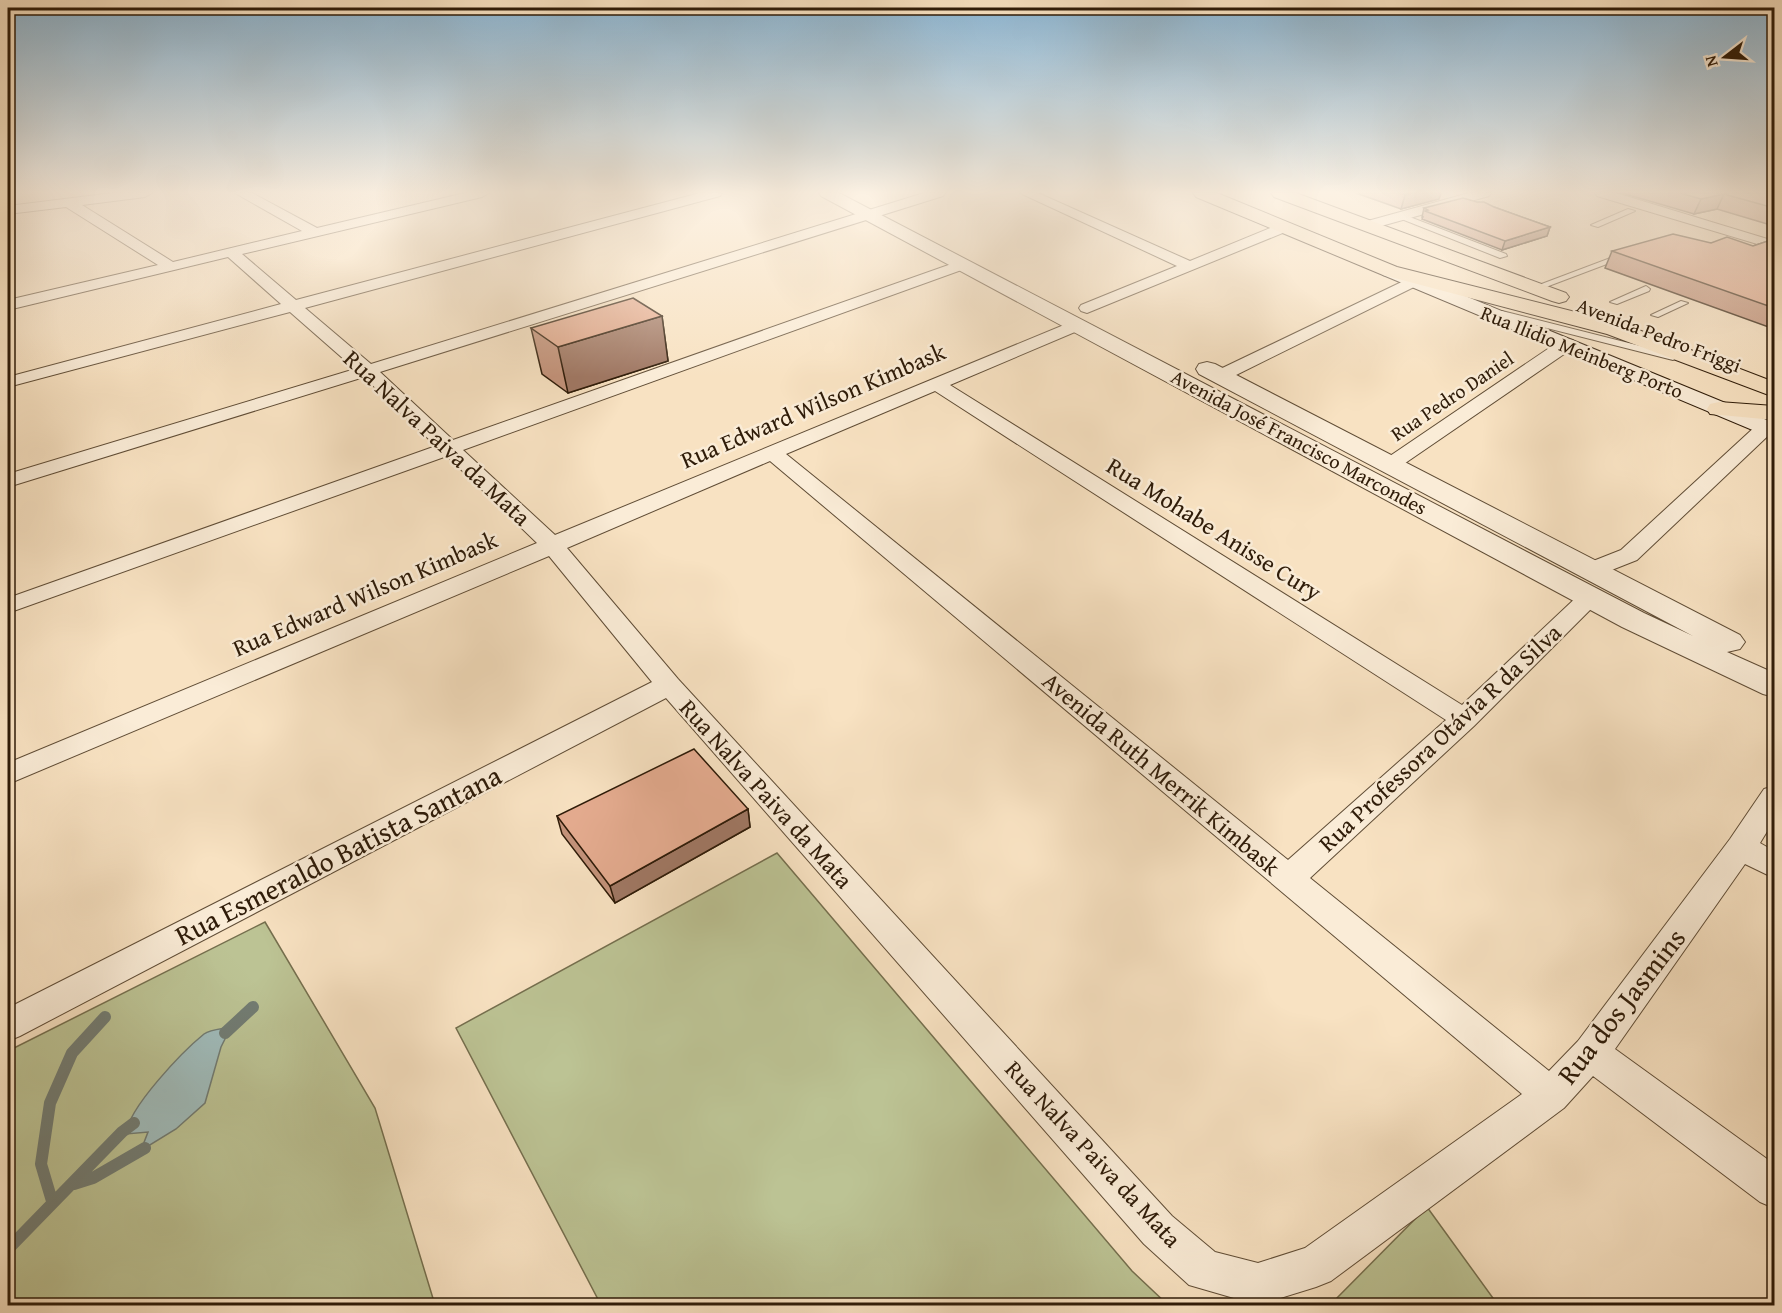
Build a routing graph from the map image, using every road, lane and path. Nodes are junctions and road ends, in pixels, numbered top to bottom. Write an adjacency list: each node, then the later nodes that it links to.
1 (151, 254): 17 (street)
2 (222, 254): 17 (street)
3 (234, 254): 26 (street, Rua Nalva Paiva da Mata)
4 (486, 254): 26 (street)
5 (743, 254): 30 (street)
6 (945, 254): 15 (street, Avenida José Francisco Marcondes)
7 (962, 254): 28 (street, Avenida José Francisco Marcondes)
8 (1163, 254): 16 (street)
9 (1215, 254): 16 (street, Rua Edward Wilson Kimbask)
10 (1350, 254): 18 (main road)
11 (1448, 254): 20 (main road, Avenida Pedro Friggi)
12 (1498, 254): 14 (lane)
13 (1630, 254): 20 (lane)
14 (1503, 256)
15 (962, 265): 28 (street, Avenida José Francisco Marcondes); 38 (street)
16 (1187, 265): 28 (street, Rua Edward Wilson Kimbask)
17 (171, 267): 25 (street)
18 (1390, 271): 19 (main road, Rua Ilidio Meinberg Porto); 31 (main road)
19 (1412, 282): 23 (main road, Rua Ilidio Meinberg Porto); 32 (street)
20 (1535, 288): 33 (main road, Avenida Pedro Friggi)
21 (1646, 289): 22 (lane)
22 (1614, 302)
23 (1466, 303): 29 (main road, Rua Ilidio Meinberg Porto); 31 (lane)
24 (1684, 303): 27 (lane)
25 (8, 305)
26 (291, 306): 30 (street, Rua Nalva Paiva da Mata); 34 (street)
27 (1656, 315)
28 (1081, 316): 32 (street, Avenida José Francisco Marcondes); 35 (street, Rua Edward Wilson Kimbask); 43 (street, Avenida José Francisco Marcondes)
29 (1567, 344): 37 (main road, Rua Ilidio Meinberg Porto); 40 (street, Rua Pedro Daniel)
30 (366, 369): 38 (street, Rua Nalva Paiva da Mata); 41 (street)
31 (1725, 370): 36 (main road)
32 (1220, 376): 40 (street, Avenida José Francisco Marcondes)
33 (1774, 379)
34 (8, 382)
35 (936, 384): 39 (street, Rua Edward Wilson Kimbask); 49 (street, Rua Mohabe Anisse Cury)
36 (1774, 390)
37 (1771, 424): 43 (street, Rua Professora Otávia R da Silva)
38 (450, 447): 42 (street, Rua Nalva Paiva da Mata); 44 (street)
39 (772, 453): 42 (street, Rua Edward Wilson Kimbask); 54 (street, Avenida Ruth Merrik Kimbask)
40 (1391, 464): 43 (street, Avenida José Francisco Marcondes)
41 (8, 481)
42 (552, 545): 47 (street, Rua Nalva Paiva da Mata); 50 (street, Rua Edward Wilson Kimbask)
43 (1590, 584): 45 (street, Avenida José Francisco Marcondes); 49 (street, Rua Professora Otávia R da Silva)
44 (8, 606)
45 (1645, 612): 46 (street, Avenida José Francisco Marcondes); 48 (street, Avenida José Francisco Marcondes)
46 (1774, 667)
47 (669, 685): 55 (street, Rua Esmeraldo Batista Santana); 59 (street, Rua Nalva Paiva da Mata)
48 (1774, 686)
49 (1464, 719): 54 (street, Rua Professora Otávia R da Silva)
50 (8, 774)
51 (1774, 796): 52 (street, Rua dos Jasmins)
52 (1741, 847): 53 (street); 56 (street, Rua dos Jasmins)
53 (1774, 866)
54 (1289, 878): 57 (street, Avenida Ruth Merrik Kimbask)
55 (8, 1025)
56 (1591, 1053): 57 (street, Rua dos Jasmins); 58 (street)
57 (1551, 1095): 59 (street, Rua dos Jasmins)
58 (1774, 1188)
59 (1316, 1266)

